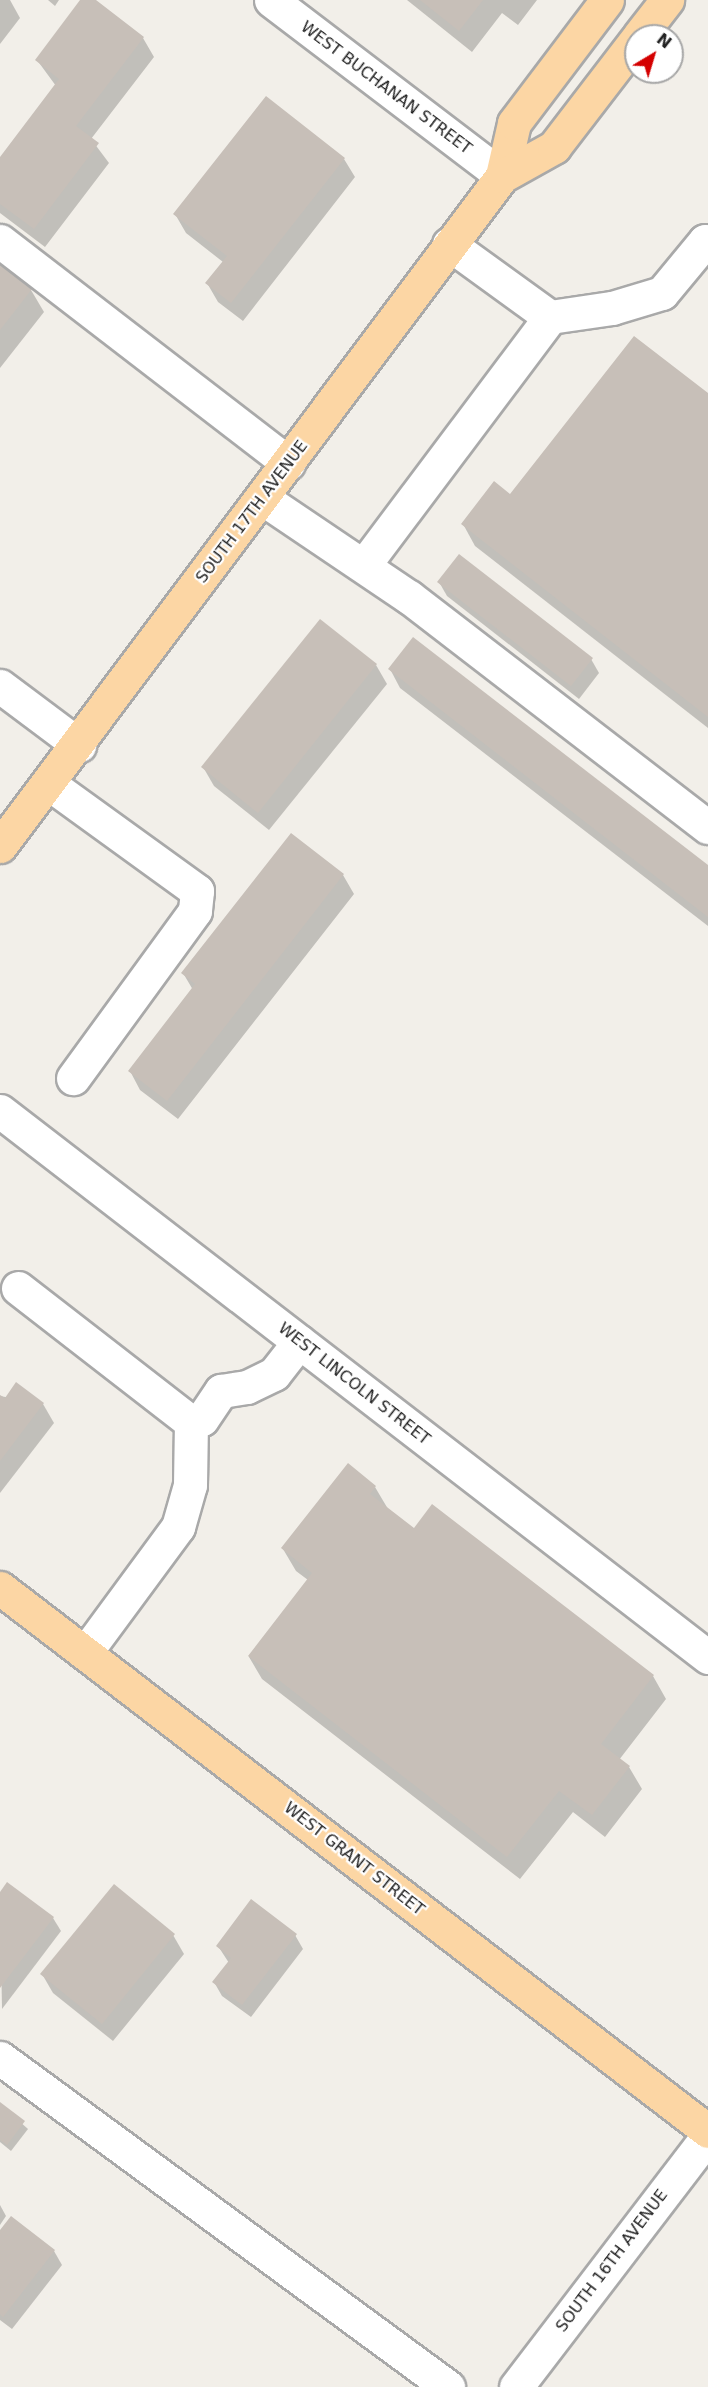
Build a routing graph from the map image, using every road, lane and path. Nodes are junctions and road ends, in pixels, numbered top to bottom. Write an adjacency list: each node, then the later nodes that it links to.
1 (271, 0): 6 (street, WEST BUCHANAN STREET)
2 (607, 0): 6 (main road, SOUTH 17TH AVENUE)
3 (667, 0): 4 (main road)
4 (648, 24)
5 (624, 56): 6 (main road, SOUTH 17TH AVENUE)
6 (502, 176): 9 (main road, SOUTH 17TH AVENUE)
7 (0, 241): 11 (street)
8 (708, 243): 10 (street)
9 (449, 244): 10 (street); 11 (main road, SOUTH 17TH AVENUE)
10 (550, 317): 13 (street)
11 (288, 463): 12 (main road, SOUTH 17TH AVENUE)
12 (262, 498): 13 (street); 15 (main road, SOUTH 17TH AVENUE)
13 (364, 565): 17 (street)
14 (0, 686): 15 (street)
15 (79, 745): 16 (main road, SOUTH 17TH AVENUE)
16 (48, 783): 18 (main road, SOUTH 17TH AVENUE); 19 (street)
17 (708, 827)
18 (0, 846)
19 (73, 1078)
20 (0, 1111): 22 (street, WEST LINCOLN STREET)
21 (18, 1288): 23 (street)
22 (299, 1342): 23 (street); 26 (street, WEST LINCOLN STREET)
23 (191, 1422): 25 (street)
24 (0, 1588): 25 (main road, WEST GRANT STREET)
25 (86, 1653): 28 (main road, WEST GRANT STREET)
26 (708, 1657)
27 (0, 2058): 29 (street)
28 (708, 2133): 30 (street, SOUTH 16TH AVENUE)
29 (448, 2387)
30 (516, 2387)

